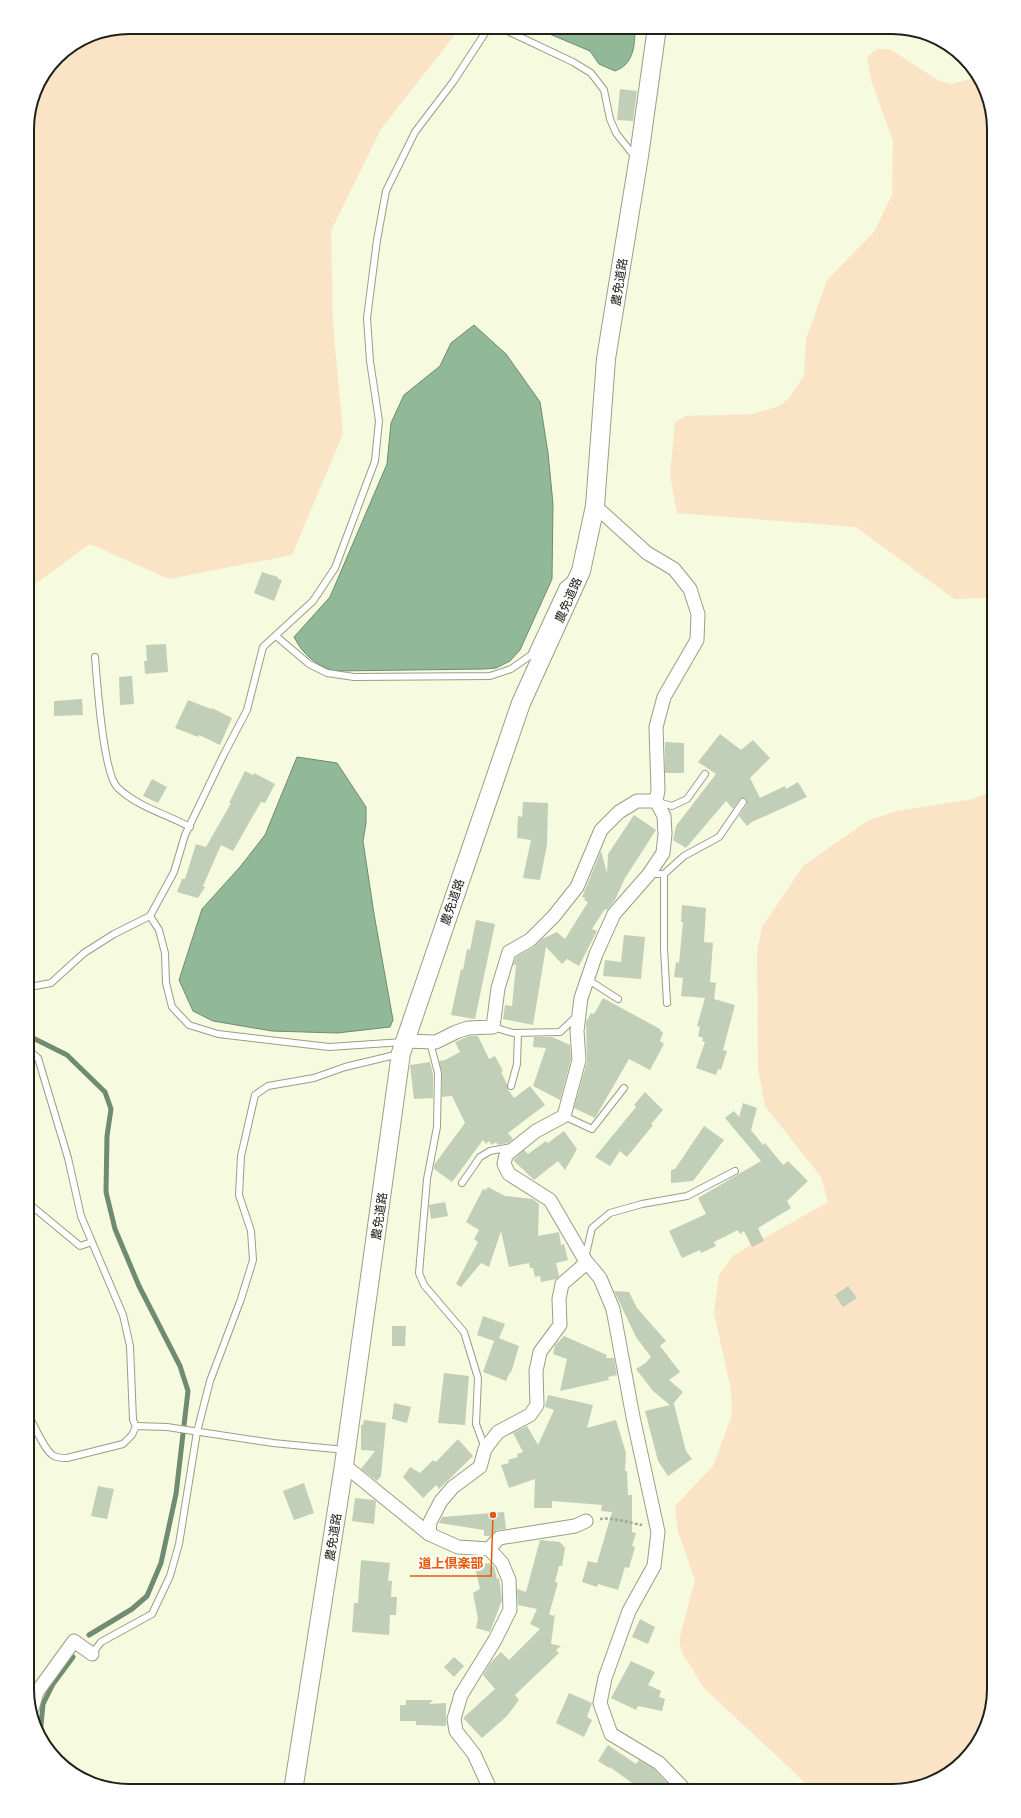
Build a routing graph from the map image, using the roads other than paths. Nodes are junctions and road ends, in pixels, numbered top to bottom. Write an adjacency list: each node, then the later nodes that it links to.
1 (484, 34): 7 (lane)
2 (514, 34): 4 (lane)
3 (656, 34): 4 (street, 農免道路)
4 (639, 156): 5 (street, 農免道路)
5 (595, 506): 6 (street, 農免道路); 10 (street)
6 (581, 571): 7 (lane); 24 (street, 農免道路)
7 (276, 636): 12 (lane)
8 (95, 657): 12 (lane)
9 (705, 774): 10 (lane)
10 (656, 802): 13 (street); 21 (street)
11 (743, 802): 14 (lane)
12 (190, 826): 15 (lane)
13 (649, 874): 14 (lane); 16 (street)
14 (664, 874): 19 (lane)
15 (150, 916): 17 (lane); 24 (lane)
16 (587, 979): 18 (lane); 20 (street)
17 (34, 986)
18 (618, 999)
19 (667, 1003)
20 (579, 1014): 22 (lane); 28 (street)
21 (493, 1027): 22 (lane); 23 (street)
22 (518, 1033): 26 (lane)
23 (430, 1042): 24 (street); 38 (lane)
24 (403, 1047): 37 (lane); 39 (street, 農免道路)
25 (34, 1055): 33 (lane)
26 (510, 1086)
27 (624, 1088): 28 (lane)
28 (564, 1116): 29 (street)
29 (517, 1146): 31 (lane); 34 (street)
30 (735, 1171): 34 (lane)
31 (462, 1183)
32 (34, 1208): 33 (lane)
33 (92, 1242): 36 (lane)
34 (585, 1260): 38 (street); 47 (street)
35 (34, 1425): 36 (lane)
36 (136, 1426): 37 (lane)
37 (195, 1432): 39 (lane); 43 (lane)
38 (485, 1449): 41 (street)
39 (345, 1457): 41 (street); 45 (street, 農免道路)
40 (586, 1521): 42 (street)
41 (429, 1534): 42 (street)
42 (488, 1549): 46 (street)
43 (92, 1654): 44 (street)
44 (35, 1699)
45 (294, 1784)
46 (488, 1784)
47 (679, 1784)

